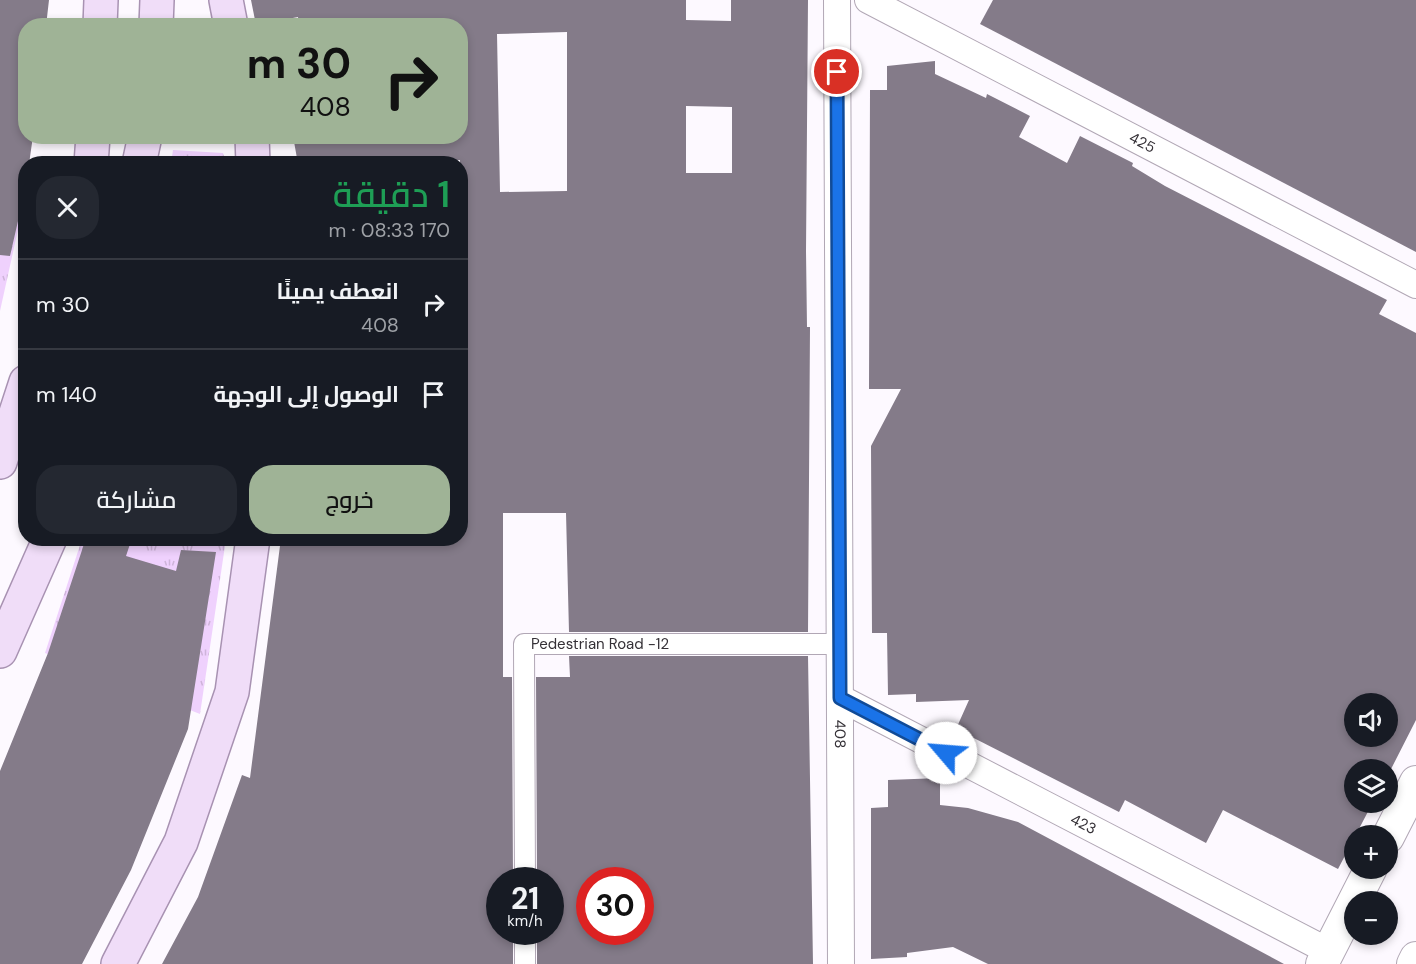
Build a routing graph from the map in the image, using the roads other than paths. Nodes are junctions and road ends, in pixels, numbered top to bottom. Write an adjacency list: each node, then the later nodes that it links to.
1 (101, 0): 6 (main road)
2 (157, 0): 7 (main road)
3 (226, 0): 8 (main road)
4 (837, 0): 14 (street, 408)
5 (868, 0): 9 (street, 425)
6 (100, 18)
7 (156, 18)
8 (229, 18)
9 (1416, 285)
10 (18, 407): 11 (main road)
11 (0, 462)
12 (46, 546): 15 (main road)
13 (252, 546): 24 (main road)
14 (840, 645): 16 (street, 408); 19 (street, Pedestrian Road -12)
15 (0, 651)
16 (840, 698): 22 (street, 423); 26 (street, 408)
17 (1416, 782): 18 (street)
18 (1394, 825)
19 (525, 867)
20 (1365, 879): 22 (street)
21 (525, 945): 25 (street)
22 (1325, 957)
23 (1416, 958): 27 (street)
24 (118, 964)
25 (525, 964)
26 (841, 964)
27 (1413, 964)

